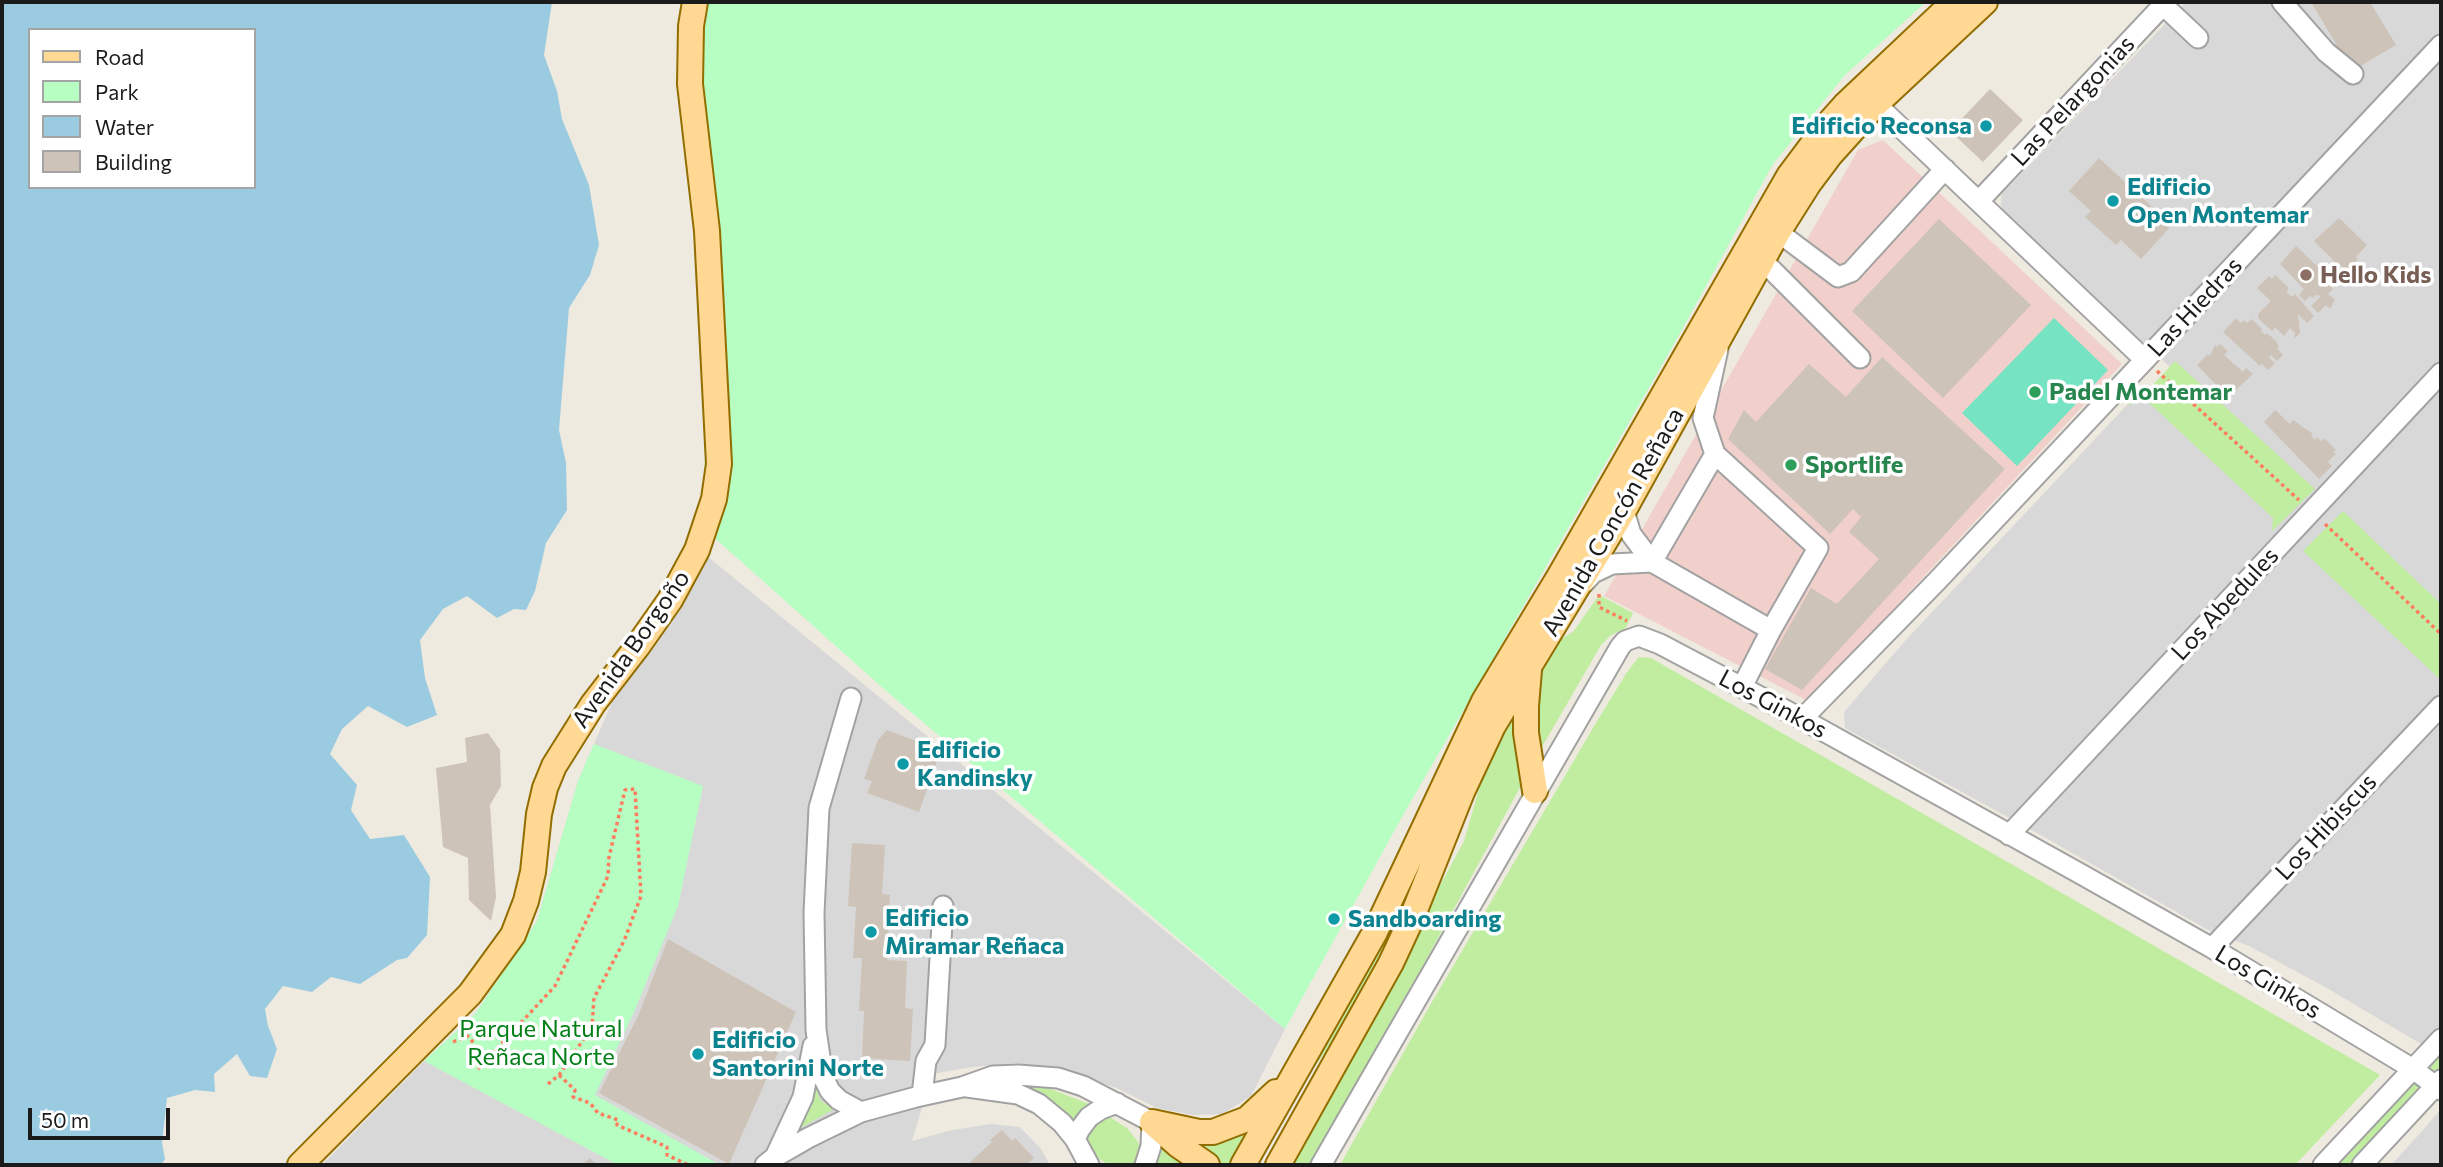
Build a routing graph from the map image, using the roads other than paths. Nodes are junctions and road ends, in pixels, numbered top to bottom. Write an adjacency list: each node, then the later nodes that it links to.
1 (695, 2): 46 (main road, Avenida Borgoño)
2 (1954, 2): 19 (main road, Avenida Concón Reñaca)
3 (1984, 2): 9 (main road, Avenida Concón Reñaca)
4 (2281, 2): 8 (street)
5 (2165, 3): 6 (street); 11 (street, Las Pelargonias)
6 (2198, 38)
7 (2441, 45): 16 (street, Las Hiedras)
8 (2353, 74)
9 (1876, 104): 10 (street); 12 (main road, Avenida Concón Reñaca)
10 (1945, 169): 11 (street); 12 (street)
11 (1979, 201): 16 (street)
12 (1778, 232): 13 (main road, Avenida Concón Reñaca)
13 (1762, 260): 14 (main road, Avenida Concón Reñaca); 15 (street)
14 (1720, 336): 18 (street); 20 (main road, Avenida Concón Reñaca)
15 (1860, 358)
16 (2146, 360): 28 (street, Las Hiedras)
17 (2441, 373): 30 (street, Los Abedules)
18 (1715, 454): 21 (street); 23 (street)
19 (1615, 479): 20 (street); 36 (main road, Avenida Concón Reñaca)
20 (1624, 510): 21 (street); 22 (main road, Avenida Concón Reñaca)
21 (1652, 562): 22 (street); 23 (street)
22 (1578, 588): 24 (main road, Avenida Concón Reñaca)
23 (1771, 630): 25 (street)
24 (1530, 661): 29 (main road); 50 (main road, Avenida Concón Reñaca)
25 (1742, 687): 28 (street, Los Ginkos); 29 (street, Los Ginkos)
26 (852, 698): 33 (street)
27 (2441, 706): 32 (street, Los Hibiscus)
28 (1802, 719): 30 (street, Los Ginkos)
29 (1535, 791): 51 (street, Los Ginkos)
30 (2009, 835): 32 (street, Los Ginkos)
31 (943, 906): 39 (street)
32 (2212, 948): 35 (street, Los Ginkos)
33 (816, 1030): 41 (street); 44 (street)
34 (2441, 1039): 35 (street)
35 (2413, 1069): 37 (street, Los Ginkos); 52 (street)
36 (1295, 1075): 42 (main road); 49 (main road, Avenida Concón Reñaca)
37 (2440, 1085): 53 (street)
38 (962, 1087): 39 (street); 40 (street); 43 (street)
39 (922, 1095): 41 (street)
40 (1117, 1103): 42 (street); 43 (street)
41 (861, 1112): 44 (street)
42 (1152, 1122): 47 (street); 48 (main road)
43 (1075, 1139): 45 (street)
44 (770, 1161)
45 (1086, 1164)
46 (300, 1165)
47 (1145, 1165)
48 (1207, 1165)
49 (1243, 1165)
50 (1278, 1165)
51 (1321, 1165)
52 (2323, 1165)
53 (2362, 1165)

